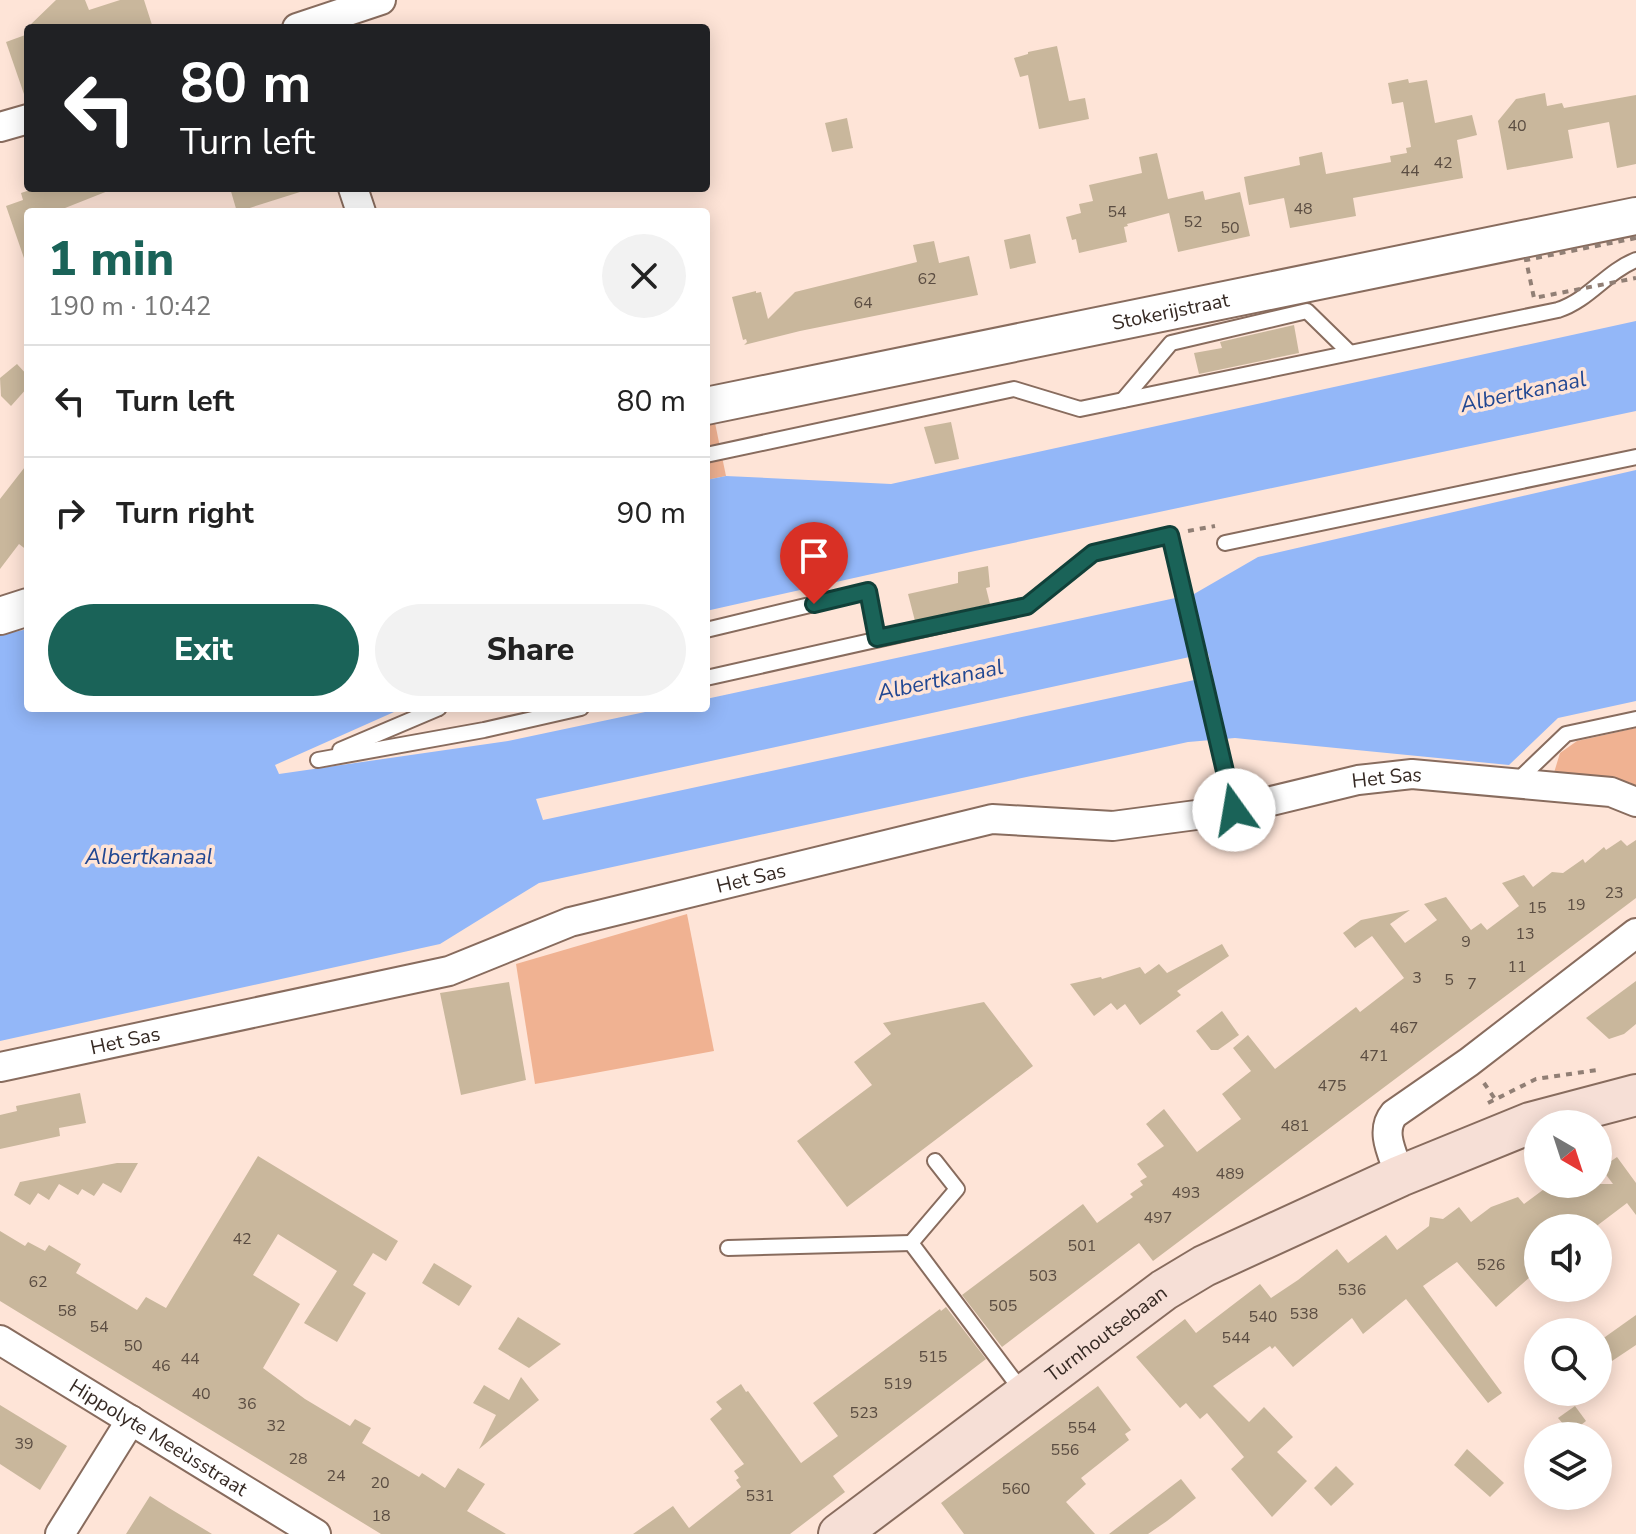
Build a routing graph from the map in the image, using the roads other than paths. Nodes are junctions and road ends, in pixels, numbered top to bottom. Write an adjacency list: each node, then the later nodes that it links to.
1 (376, 1): 2 (street)
2 (311, 24)
3 (24, 120): 4 (street)
4 (0, 127)
5 (1636, 216): 9 (street, Stokerijstraat)
6 (1636, 260): 7 (lane)
7 (1349, 352): 8 (lane); 8 (lane)
8 (1123, 400): 10 (lane)
9 (710, 405)
10 (710, 454)
11 (1636, 457): 12 (lane)
12 (1225, 543)
13 (24, 608): 14 (street)
14 (0, 616)
15 (710, 629): 16 (lane)
16 (877, 638): 17 (lane); 23 (lane)
17 (710, 677)
18 (430, 712): 19 (lane)
19 (563, 712)
20 (1636, 719): 21 (lane)
21 (1515, 782): 22 (street, Het Sas); 23 (street, Het Sas)
22 (1636, 802)
23 (1234, 810): 25 (street, Het Sas)
24 (1636, 933): 28 (street)
25 (0, 1067)
26 (1636, 1095): 28 (main road, Turnhoutsebaan)
27 (935, 1161): 29 (lane)
28 (1400, 1176): 32 (main road, Turnhoutsebaan)
29 (911, 1243): 30 (lane); 32 (lane)
30 (728, 1248)
31 (0, 1340): 33 (street, Hippolyte Meeùsstraat)
32 (1025, 1395): 36 (main road, Turnhoutsebaan)
33 (131, 1420): 34 (street); 35 (street, Hippolyte Meeùsstraat)
34 (60, 1534)
35 (316, 1534)
36 (839, 1534)

